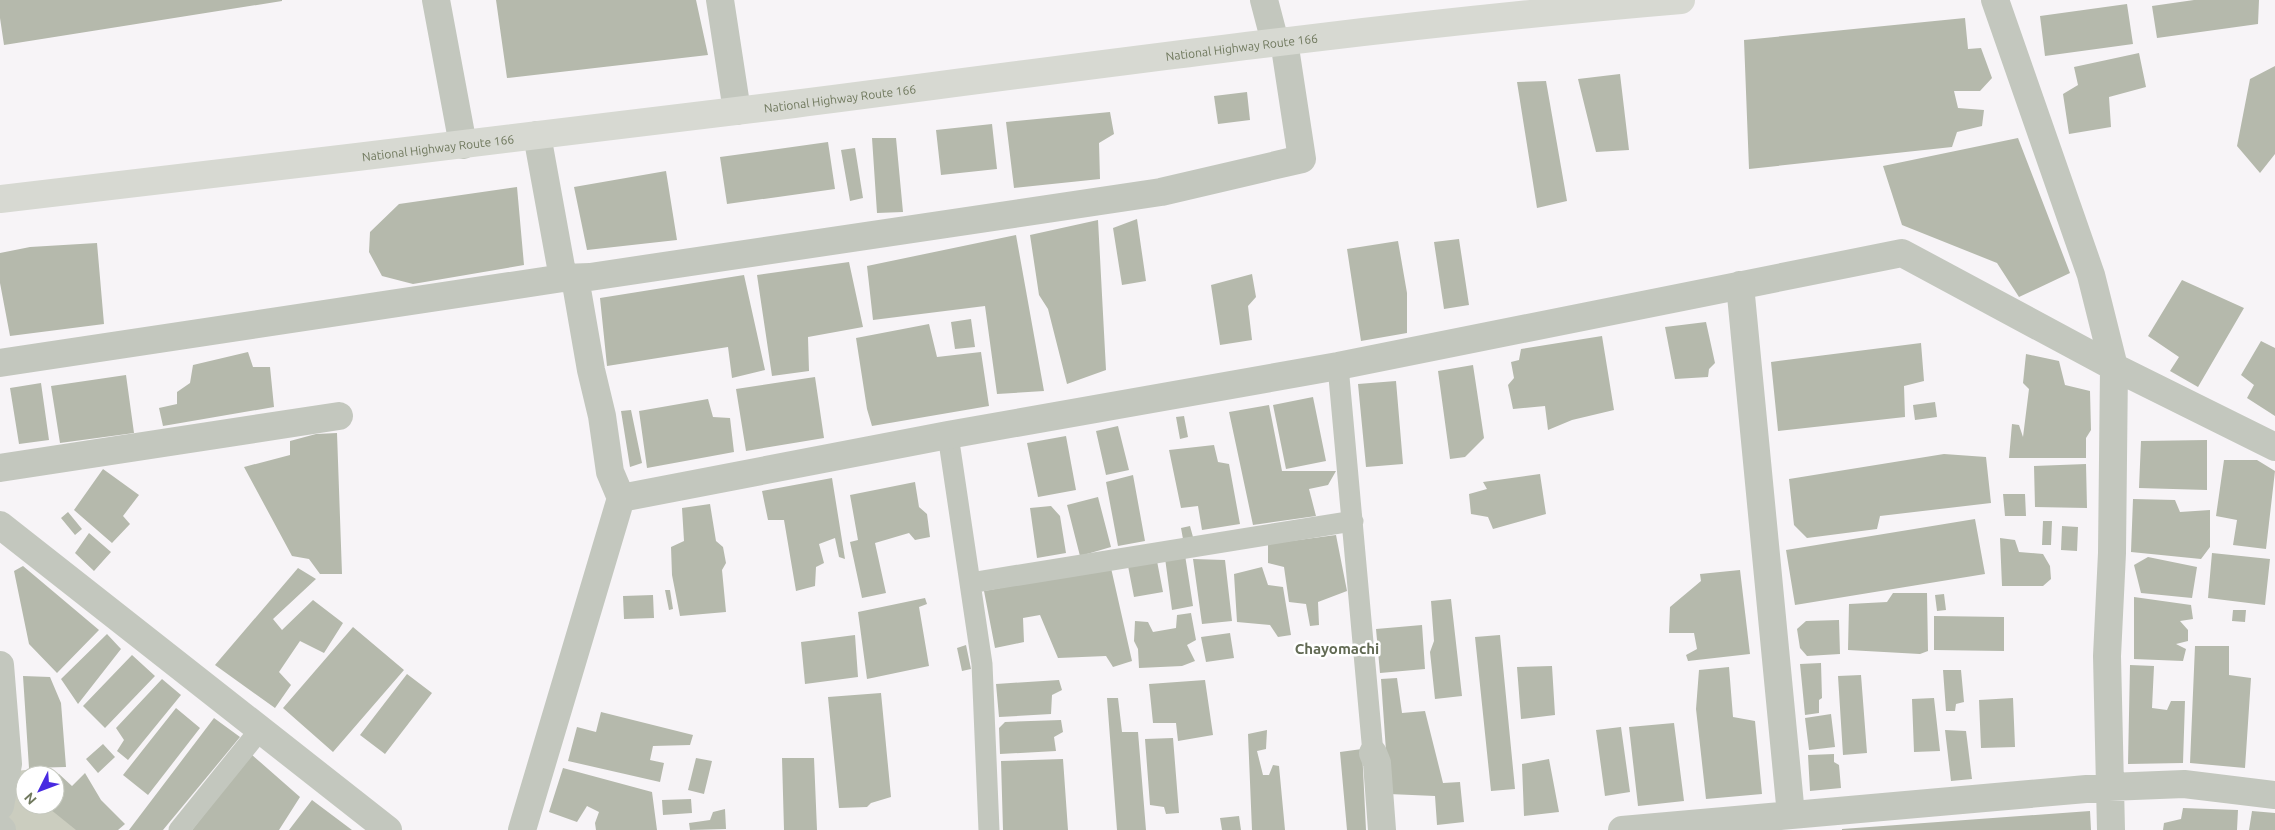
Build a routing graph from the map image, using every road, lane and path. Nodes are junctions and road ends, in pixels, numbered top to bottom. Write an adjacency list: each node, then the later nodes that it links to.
1 (436, 0): 10 (street)
2 (720, 0): 8 (street)
3 (1264, 0): 7 (street)
4 (1681, 0): 6 (highway, National Highway Route 166)
5 (1996, 0): 16 (street)
6 (1532, 6): 7 (highway, National Highway Route 166)
7 (1280, 41): 8 (highway, National Highway Route 166); 12 (street)
8 (737, 111): 9 (highway, National Highway Route 166)
9 (537, 135): 10 (highway, National Highway Route 166); 12 (street)
10 (463, 145): 11 (highway, National Highway Route 166)
11 (0, 199)
12 (569, 278): 14 (street); 21 (street)
13 (1740, 285): 15 (street); 16 (street); 31 (street)
14 (0, 363)
15 (1338, 366): 18 (street); 22 (lane)
16 (2114, 367): 19 (street); 28 (street)
17 (339, 416): 20 (street)
18 (948, 435): 21 (street); 24 (lane)
19 (2275, 447)
20 (0, 468)
21 (621, 498): 34 (street)
22 (1353, 521): 24 (lane); 27 (lane)
23 (0, 525): 26 (street)
24 (970, 583): 35 (lane)
25 (0, 666): 30 (street)
26 (259, 731): 32 (lane); 33 (street)
27 (1374, 753): 36 (street)
28 (2109, 787): 29 (street); 31 (street); 38 (street)
29 (2275, 795)
30 (0, 806)
31 (1790, 815): 37 (street)
32 (179, 830)
33 (388, 830)
34 (522, 830)
35 (989, 830)
36 (1382, 830)
37 (1622, 830)
38 (2112, 830)

